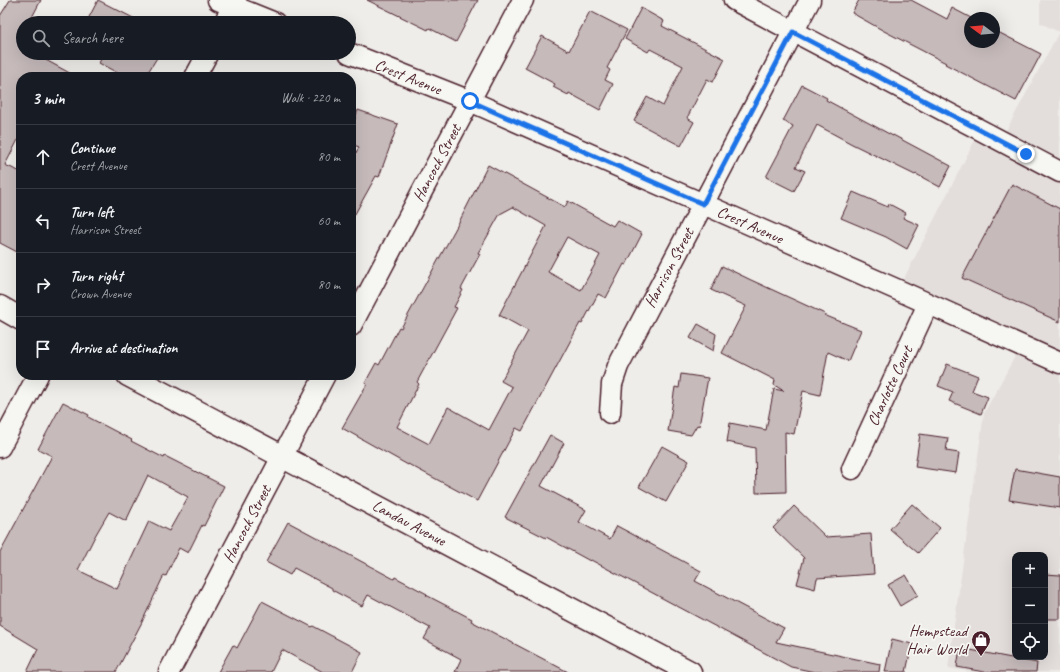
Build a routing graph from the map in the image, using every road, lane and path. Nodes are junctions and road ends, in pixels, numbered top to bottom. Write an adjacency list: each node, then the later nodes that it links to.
1 (523, 0): 10 (street, Hancock Street)
2 (734, 0): 6 (street)
3 (810, 0): 6 (street, Harrison Street)
4 (228, 7): 5 (street)
5 (254, 16)
6 (793, 32): 11 (street); 12 (street, Harrison Street)
7 (356, 56): 10 (street, Crest Avenue)
8 (204, 60): 9 (street)
9 (198, 72)
10 (470, 101): 12 (street, Crest Avenue); 16 (street, Hancock Street)
11 (1060, 172)
12 (703, 204): 13 (street, Crest Avenue); 21 (street, Harrison Street)
13 (928, 304): 17 (street, Crest Avenue); 24 (street, Charlotte Court)
14 (0, 307): 15 (street)
15 (16, 316)
16 (356, 317)
17 (1060, 363)
18 (35, 380): 22 (street)
19 (137, 380): 23 (street, Landau Avenue)
20 (322, 380): 23 (street, Hancock Street)
21 (610, 413)
22 (0, 447)
23 (282, 457): 25 (street, Hancock Street); 26 (street, Landau Avenue)
24 (852, 469)
25 (169, 672)
26 (690, 672)

